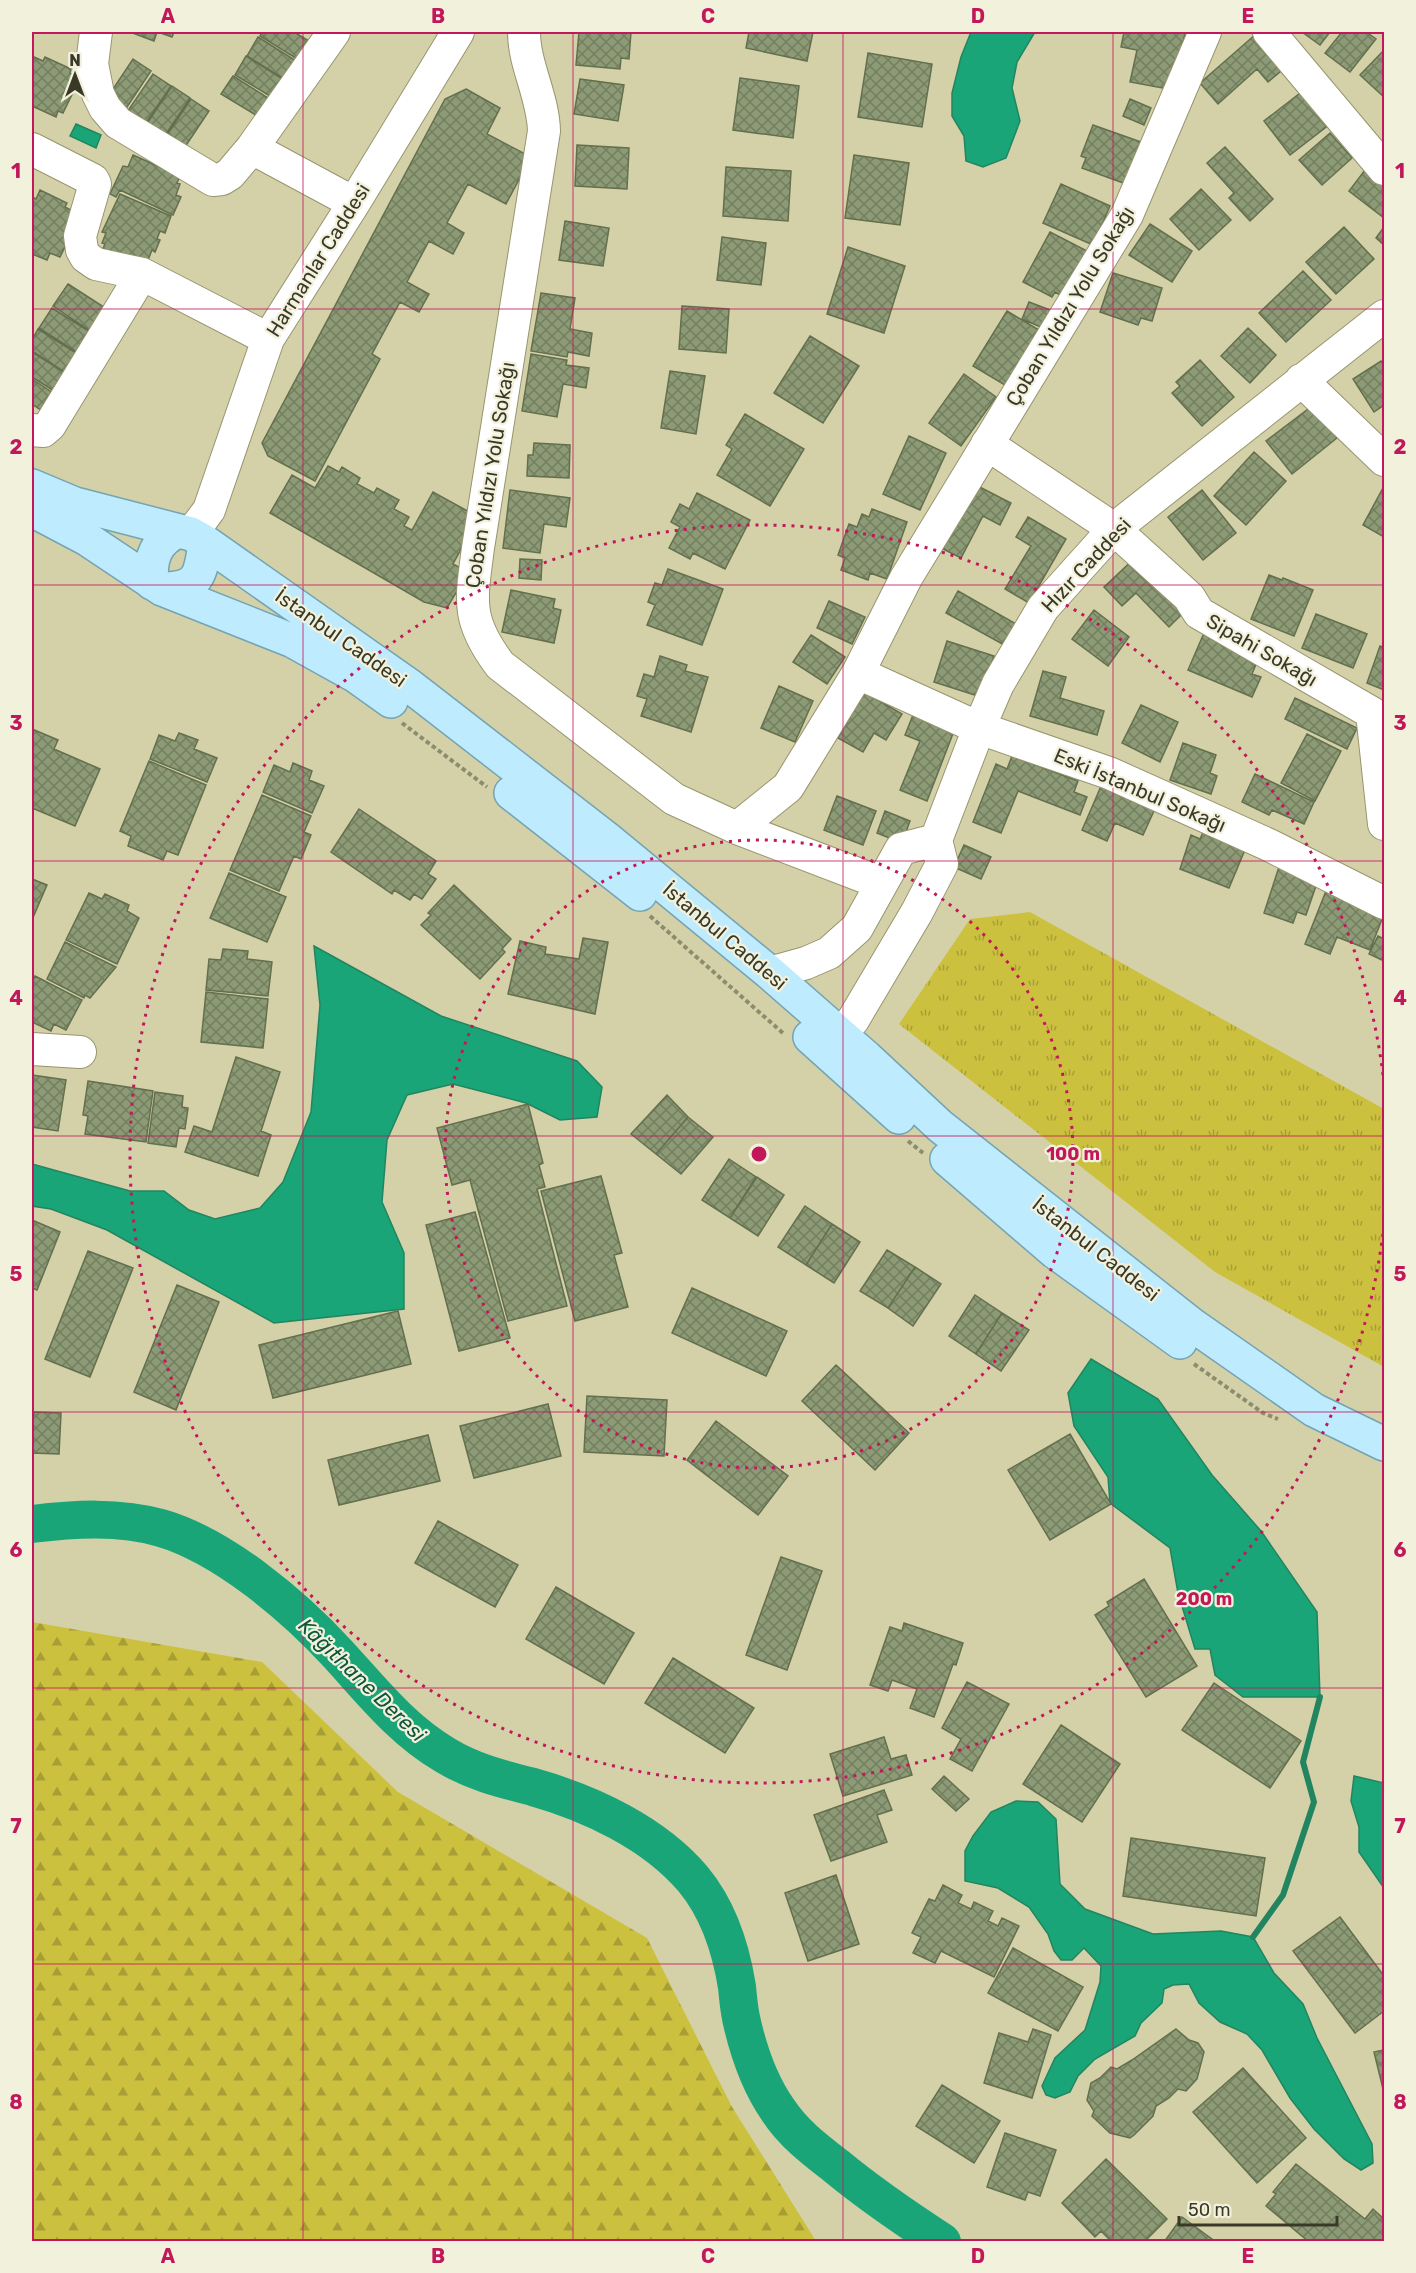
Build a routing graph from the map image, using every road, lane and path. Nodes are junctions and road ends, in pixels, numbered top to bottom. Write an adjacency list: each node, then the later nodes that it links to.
1 (90, 32): 7 (street)
2 (334, 32): 7 (street)
3 (458, 32): 10 (street, Harmanlar Caddesi)
4 (524, 32): 29 (street, Çoban Yıldızı Yolu Sokağı)
5 (1205, 32): 16 (street, Çoban Yıldızı Yolu Sokağı)
6 (1269, 32): 9 (street)
7 (252, 148): 10 (street)
8 (32, 149): 11 (street)
9 (1384, 169)
10 (354, 203): 13 (street, Harmanlar Caddesi)
11 (142, 274): 13 (street); 15 (street)
12 (1384, 316): 14 (street, Hızır Caddesi)
13 (268, 339): 21 (street, Harmanlar Caddesi)
14 (1301, 380): 17 (street); 20 (street, Hızır Caddesi)
15 (32, 430)
16 (987, 444): 20 (street, Sipahi Sokağı); 24 (street, Çoban Yıldızı Yolu Sokağı)
17 (1384, 460)
18 (32, 486): 21 (main road, İstanbul Caddesi)
19 (32, 510): 22 (main road, İstanbul Caddesi)
20 (1114, 530): 26 (street, Hızır Caddesi); 28 (street, Sipahi Sokağı)
21 (192, 536): 22 (main road); 22 (main road); 23 (main road, İstanbul Caddesi)
22 (157, 586): 23 (main road, İstanbul Caddesi)
23 (298, 626): 34 (main road, İstanbul Caddesi); 36 (main road, İstanbul Caddesi)
24 (858, 673): 26 (street, Eski İstanbul Sokağı); 29 (street)
25 (398, 720): 27 (path)
26 (979, 728): 30 (street, Hızır Caddesi); 32 (street, Eski İstanbul Sokağı)
27 (489, 789)
28 (1384, 824)
29 (737, 828): 31 (street, Çoban Yıldızı Yolu Sokağı)
30 (936, 840): 31 (street); 36 (street, Hızır Caddesi)
31 (881, 883): 34 (street)
32 (1384, 903)
33 (644, 911): 35 (path)
34 (770, 973): 36 (main road, İstanbul Caddesi)
35 (787, 1037)
36 (832, 1043): 42 (main road, İstanbul Caddesi)
37 (32, 1049): 38 (street)
38 (80, 1052)
39 (907, 1139): 40 (path)
40 (924, 1154)
41 (1186, 1358): 42 (path)
42 (1281, 1407): 43 (main road, İstanbul Caddesi); 44 (main road, İstanbul Caddesi)
43 (1384, 1444)
44 (1384, 1459)

